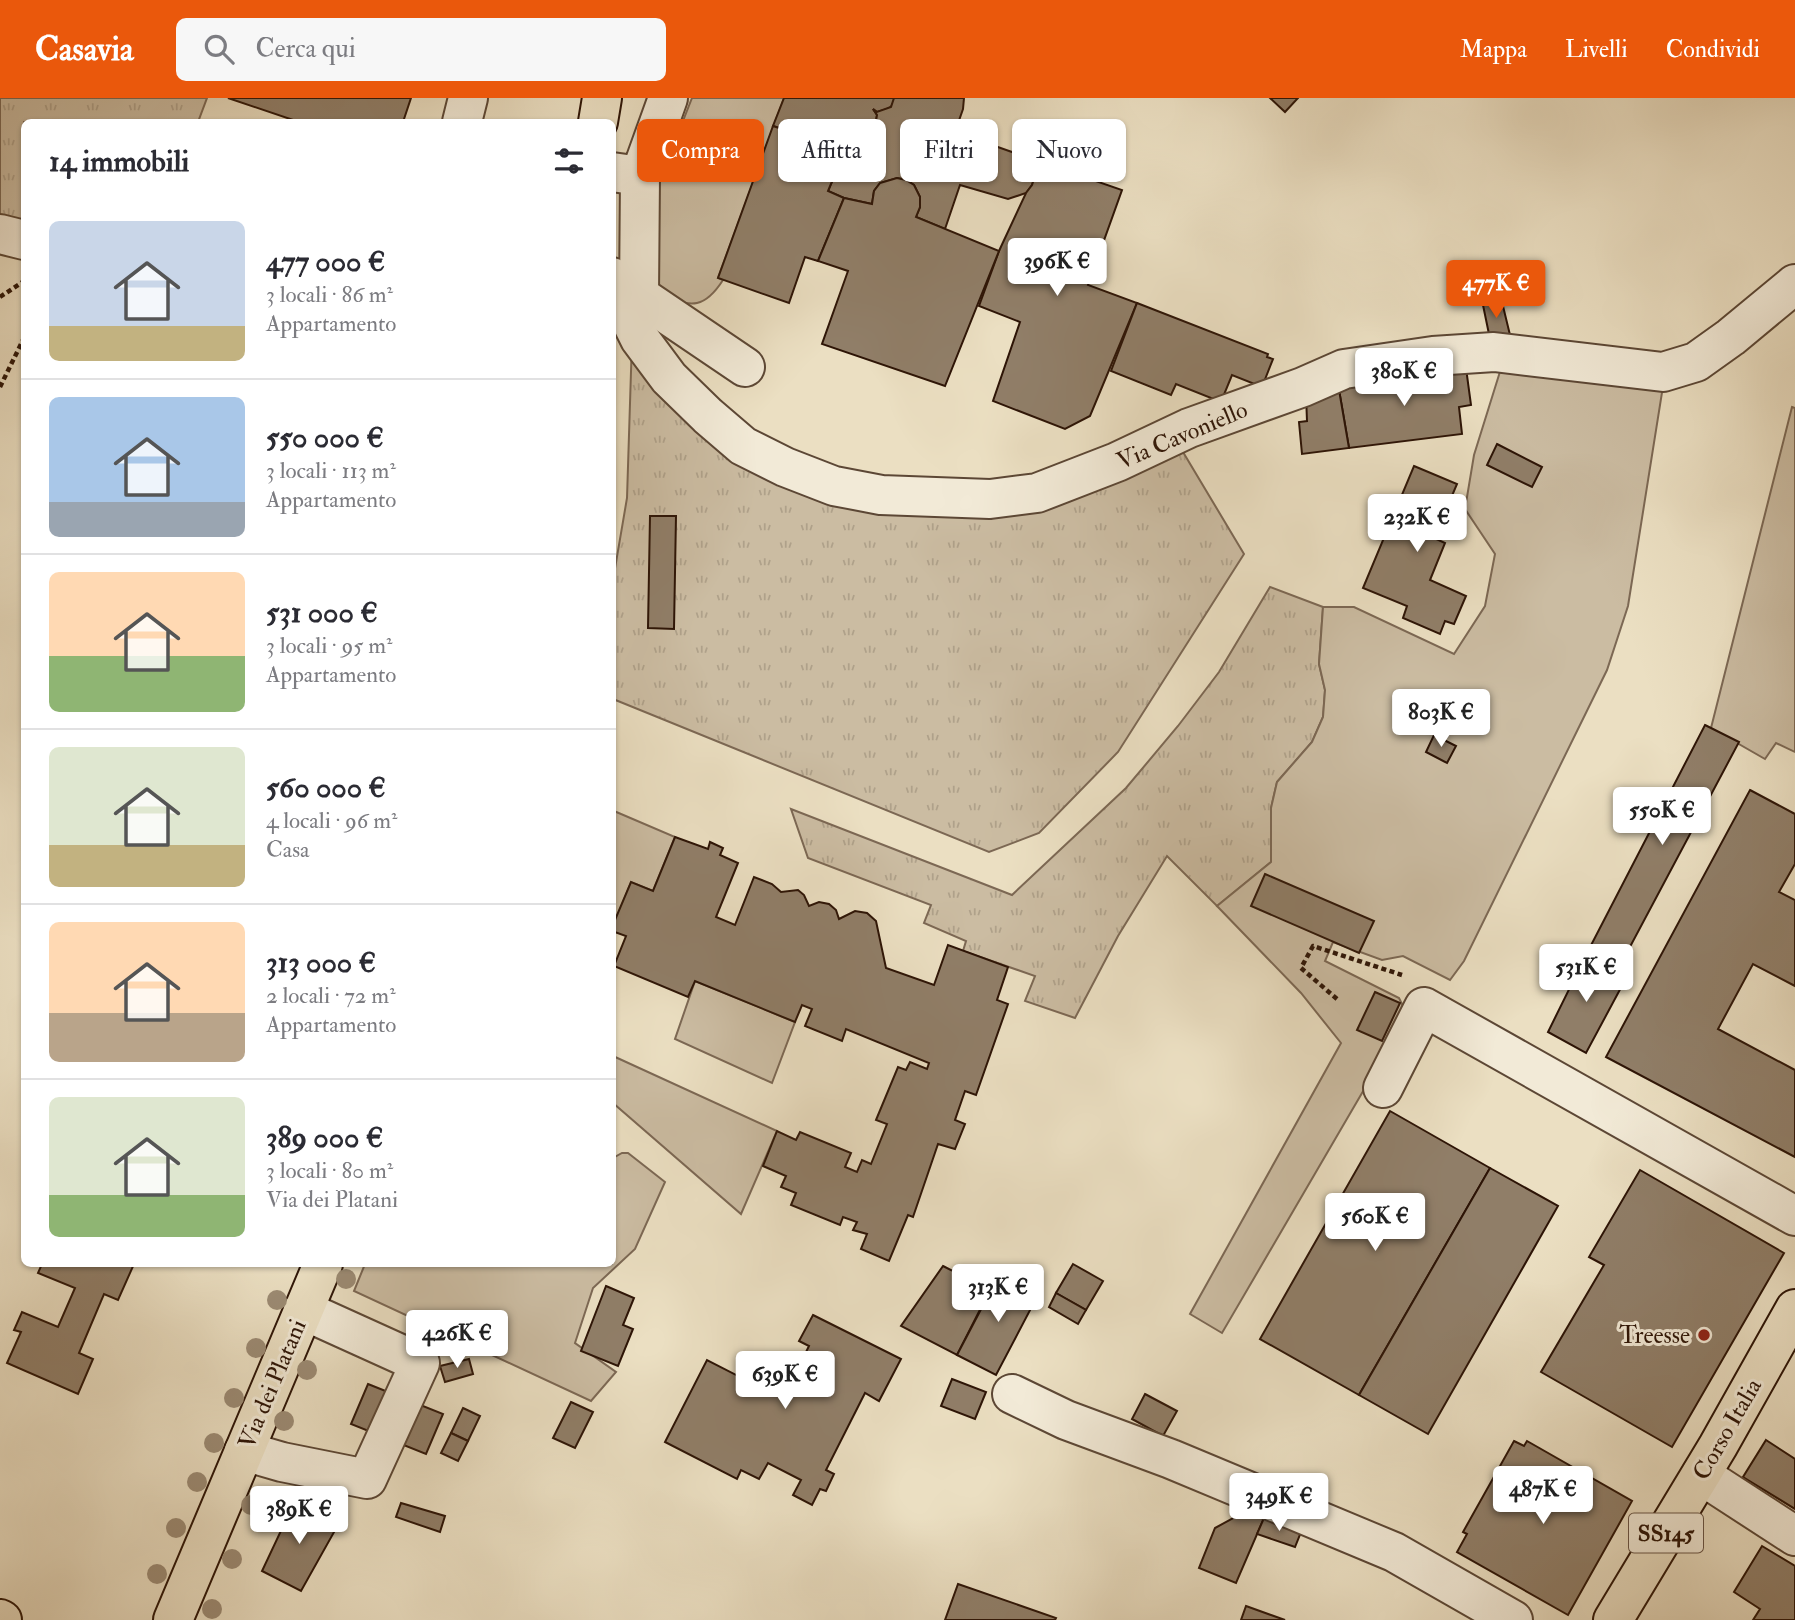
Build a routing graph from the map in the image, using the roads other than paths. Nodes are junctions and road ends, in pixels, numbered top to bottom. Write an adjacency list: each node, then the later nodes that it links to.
1 (468, 98): 4 (lane)
2 (602, 98): 5 (main road)
3 (668, 98): 6 (lane)
4 (463, 119)
5 (598, 119)
6 (626, 174): 10 (lane)
7 (0, 234): 8 (lane)
8 (21, 239)
9 (1795, 284): 10 (lane, Via Cavoniello)
10 (621, 291): 11 (lane)
11 (745, 367)
12 (1383, 1088): 13 (lane)
13 (1795, 1216)
14 (322, 1267): 16 (main road, Via dei Platani)
15 (1795, 1309): 19 (main road, Corso Italia / SS145)
16 (303, 1310): 18 (main road, Via dei Platani); 18 (lane)
17 (1012, 1394): 22 (lane)
18 (244, 1451): 21 (main road, Via dei Platani)
19 (1710, 1460): 20 (lane); 23 (main road, Corso Italia / SS145)
20 (1795, 1536)
21 (173, 1620)
22 (1513, 1620)
23 (1612, 1620)

